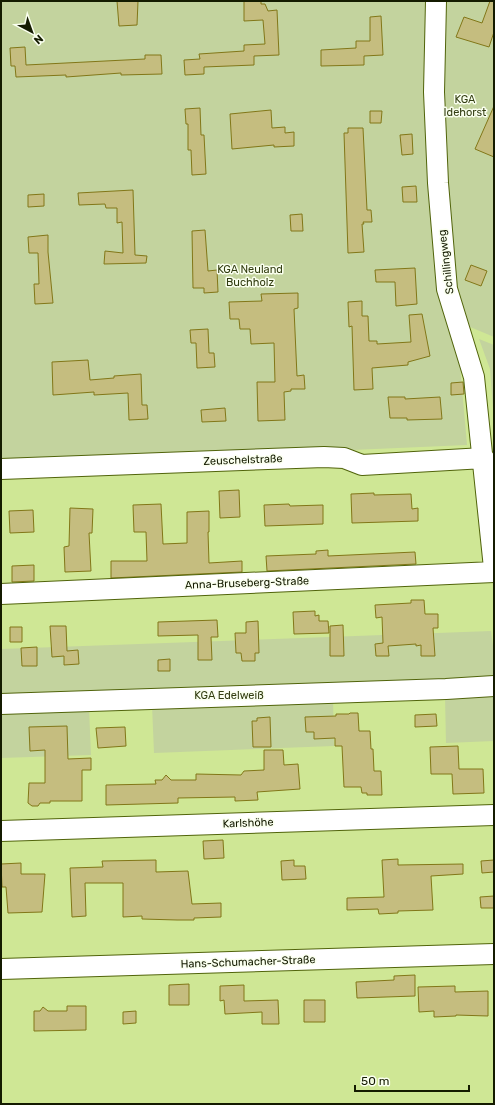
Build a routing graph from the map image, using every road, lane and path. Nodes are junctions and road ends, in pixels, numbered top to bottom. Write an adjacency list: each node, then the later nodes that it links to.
1 (436, 1): 2 (street, Schillingweg)
2 (484, 458): 3 (street, Zeuschelstraße); 4 (street, Schillingweg)
3 (1, 469)
4 (494, 568)
5 (494, 572): 6 (street, Anna-Bruseberg-Straße)
6 (1, 594)
7 (494, 686): 8 (street)
8 (1, 704)
9 (494, 815): 10 (street, Karlshöhe)
10 (1, 831)
11 (494, 954): 12 (street, Hans-Schumacher-Straße)
12 (1, 969)

